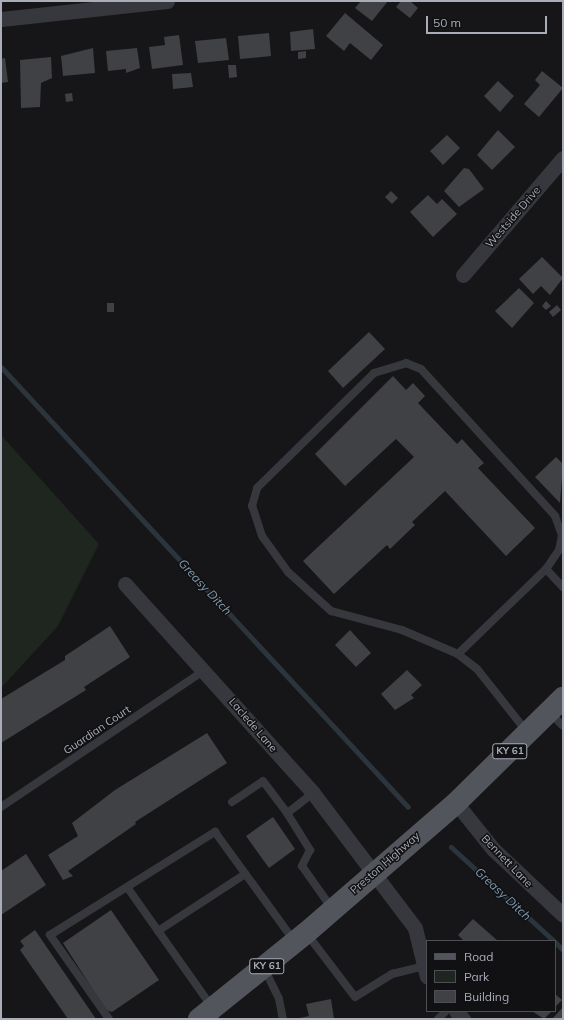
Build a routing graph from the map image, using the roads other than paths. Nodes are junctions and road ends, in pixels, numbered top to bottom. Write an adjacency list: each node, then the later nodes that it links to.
1 (167, 1): 2 (street)
2 (93, 5): 3 (street)
3 (1, 19)
4 (563, 158): 5 (street, Westside Drive)
5 (463, 276)
6 (546, 569): 8 (lane); 9 (lane); 9 (lane)
7 (125, 584): 10 (street, Laclede Lane)
8 (563, 587)
9 (458, 654): 12 (lane)
10 (205, 670): 13 (street, Laclede Lane); 16 (lane, Guardian Court)
11 (558, 712): 12 (main road, Preston Highway / KY 61)
12 (528, 734): 15 (main road, Preston Highway / KY 61)
13 (313, 793): 17 (lane); 18 (street, Laclede Lane)
14 (232, 802): 17 (lane)
15 (456, 803): 18 (main road, Preston Highway / KY 61); 22 (street, Bennett Lane)
16 (1, 807)
17 (286, 813): 21 (lane)
18 (373, 872): 21 (main road, Preston Highway / KY 61); 26 (street, Laclede Lane)
19 (245, 874): 20 (lane); 23 (lane); 24 (lane)
20 (127, 887): 23 (lane); 28 (lane)
21 (333, 910): 24 (main road, Preston Highway / KY 61)
22 (563, 915)
23 (158, 931): 27 (lane)
24 (301, 938): 25 (main road, Preston Highway / KY 61); 26 (lane)
25 (264, 968): 27 (main road, Preston Highway / KY 61); 29 (lane)
26 (426, 972)
27 (206, 1014)
28 (109, 1019)
29 (283, 1019)

